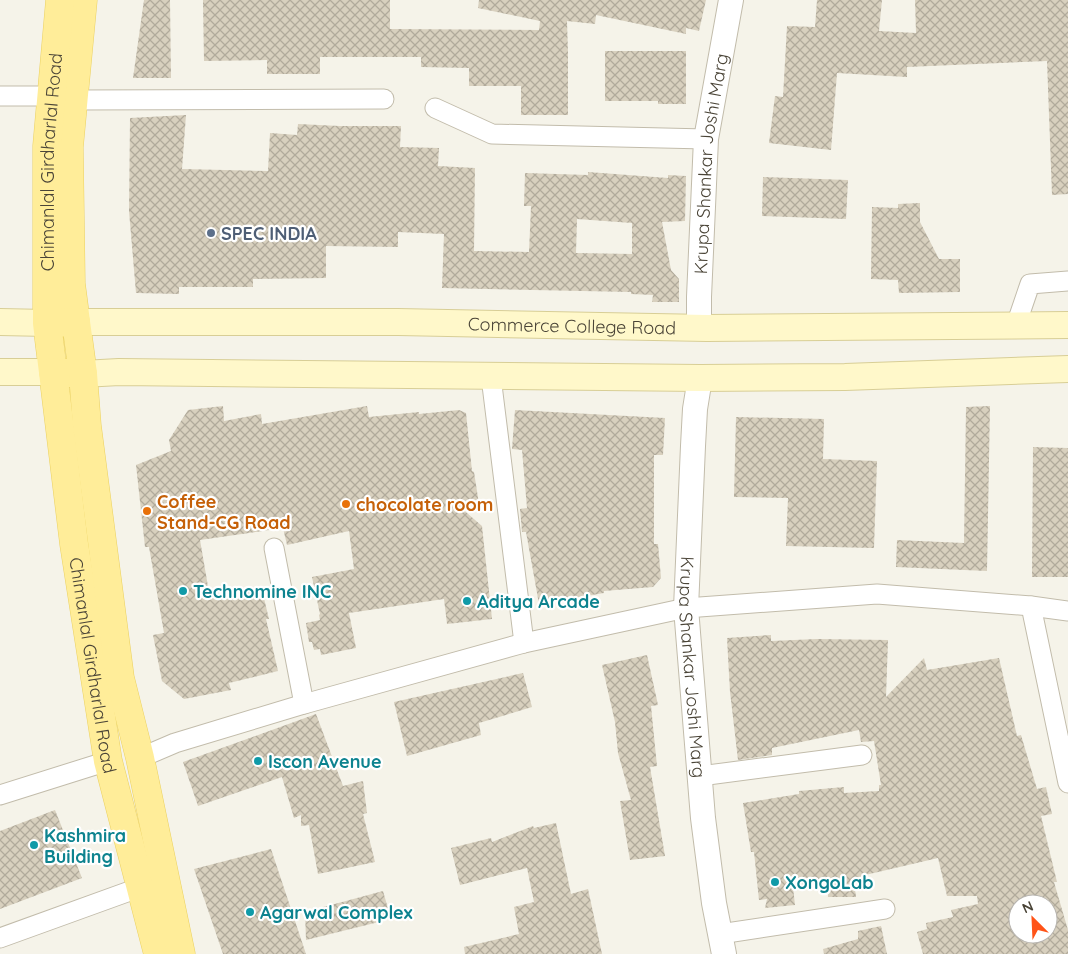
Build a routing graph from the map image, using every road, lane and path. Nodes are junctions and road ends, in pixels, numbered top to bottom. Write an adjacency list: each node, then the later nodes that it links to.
1 (60, 0): 5 (main road, Chimanlal Girdharlal Road)
2 (83, 0): 5 (main road, Chimanlal Girdharlal Road)
3 (731, 0): 8 (street, Krupa Shankar Joshi Marg)
4 (0, 96): 5 (street)
5 (62, 98): 6 (street); 11 (main road, Chimanlal Girdharlal Road); 12 (main road, Chimanlal Girdharlal Road)
6 (384, 99)
7 (435, 108): 8 (street)
8 (706, 139): 15 (street, Krupa Shankar Joshi Marg)
9 (1068, 281): 13 (street)
10 (0, 322): 12 (main road)
11 (76, 322): 12 (main road); 15 (main road, Commerce College Road); 19 (main road, Chimanlal Girdharlal Road)
12 (47, 323): 18 (main road, Chimanlal Girdharlal Road)
13 (1016, 325): 14 (main road, Commerce College Road); 15 (main road, Commerce College Road)
14 (1068, 325)
15 (699, 328)
16 (1068, 369): 21 (main road)
17 (0, 372): 18 (main road)
18 (53, 372): 19 (main road); 30 (main road, Chimanlal Girdharlal Road)
19 (83, 374): 20 (main road); 29 (main road, Chimanlal Girdharlal Road)
20 (491, 377): 21 (main road); 26 (street)
21 (700, 378): 24 (street, Krupa Shankar Joshi Marg)
22 (274, 548): 27 (street)
23 (1031, 606): 24 (street); 25 (street); 32 (street)
24 (686, 608): 26 (street); 31 (street, Krupa Shankar Joshi Marg)
25 (1068, 611)
26 (524, 643): 27 (street)
27 (304, 704): 29 (street)
28 (862, 755): 31 (street)
29 (140, 758): 39 (main road, Chimanlal Girdharlal Road)
30 (108, 761): 33 (street); 34 (main road, Chimanlal Girdharlal Road)
31 (700, 776): 37 (street, Krupa Shankar Joshi Marg)
32 (1068, 783)
33 (0, 795)
34 (140, 887): 36 (street); 38 (main road, Chimanlal Girdharlal Road)
35 (884, 909): 37 (street)
36 (0, 938)
37 (722, 944)
38 (158, 954)
39 (181, 954)

